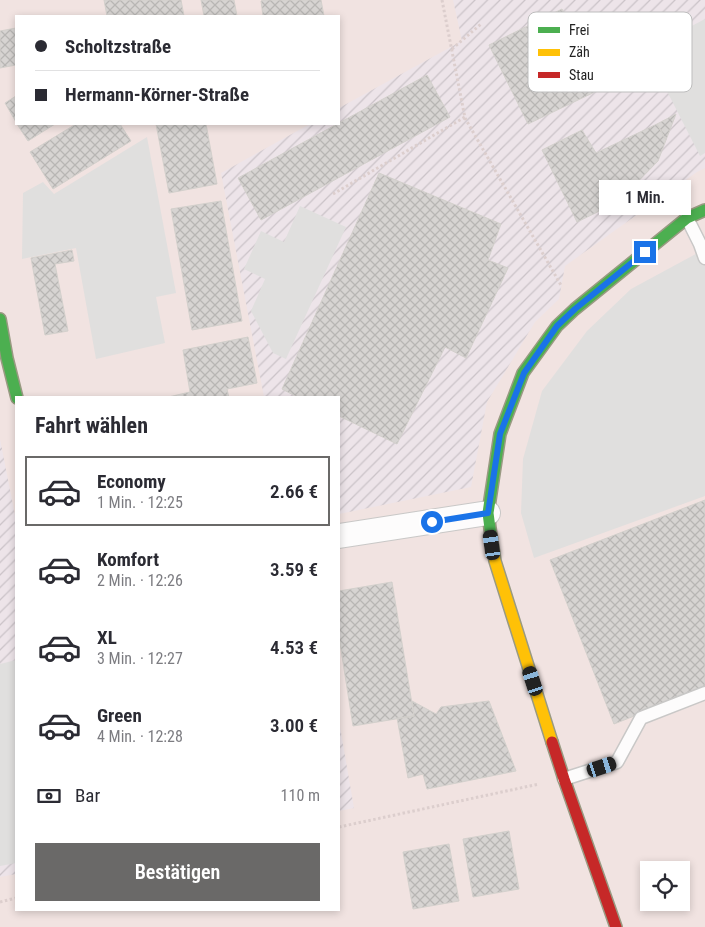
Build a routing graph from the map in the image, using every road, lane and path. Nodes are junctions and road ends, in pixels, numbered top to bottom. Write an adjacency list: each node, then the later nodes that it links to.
1 (442, 0): 3 (path)
2 (481, 24): 3 (path)
3 (452, 49): 4 (path)
4 (465, 117): 5 (path); 9 (path)
5 (333, 194)
6 (705, 210): 7 (street)
7 (687, 218): 8 (lane); 9 (street)
8 (705, 258)
9 (575, 309): 12 (street)
10 (0, 319): 11 (street)
11 (16, 396)
12 (488, 513): 13 (street); 15 (street)
13 (340, 536)
14 (705, 693): 15 (lane)
15 (564, 779): 16 (path); 19 (street)
16 (340, 827)
17 (15, 898): 18 (path)
18 (0, 902)
19 (616, 927)

